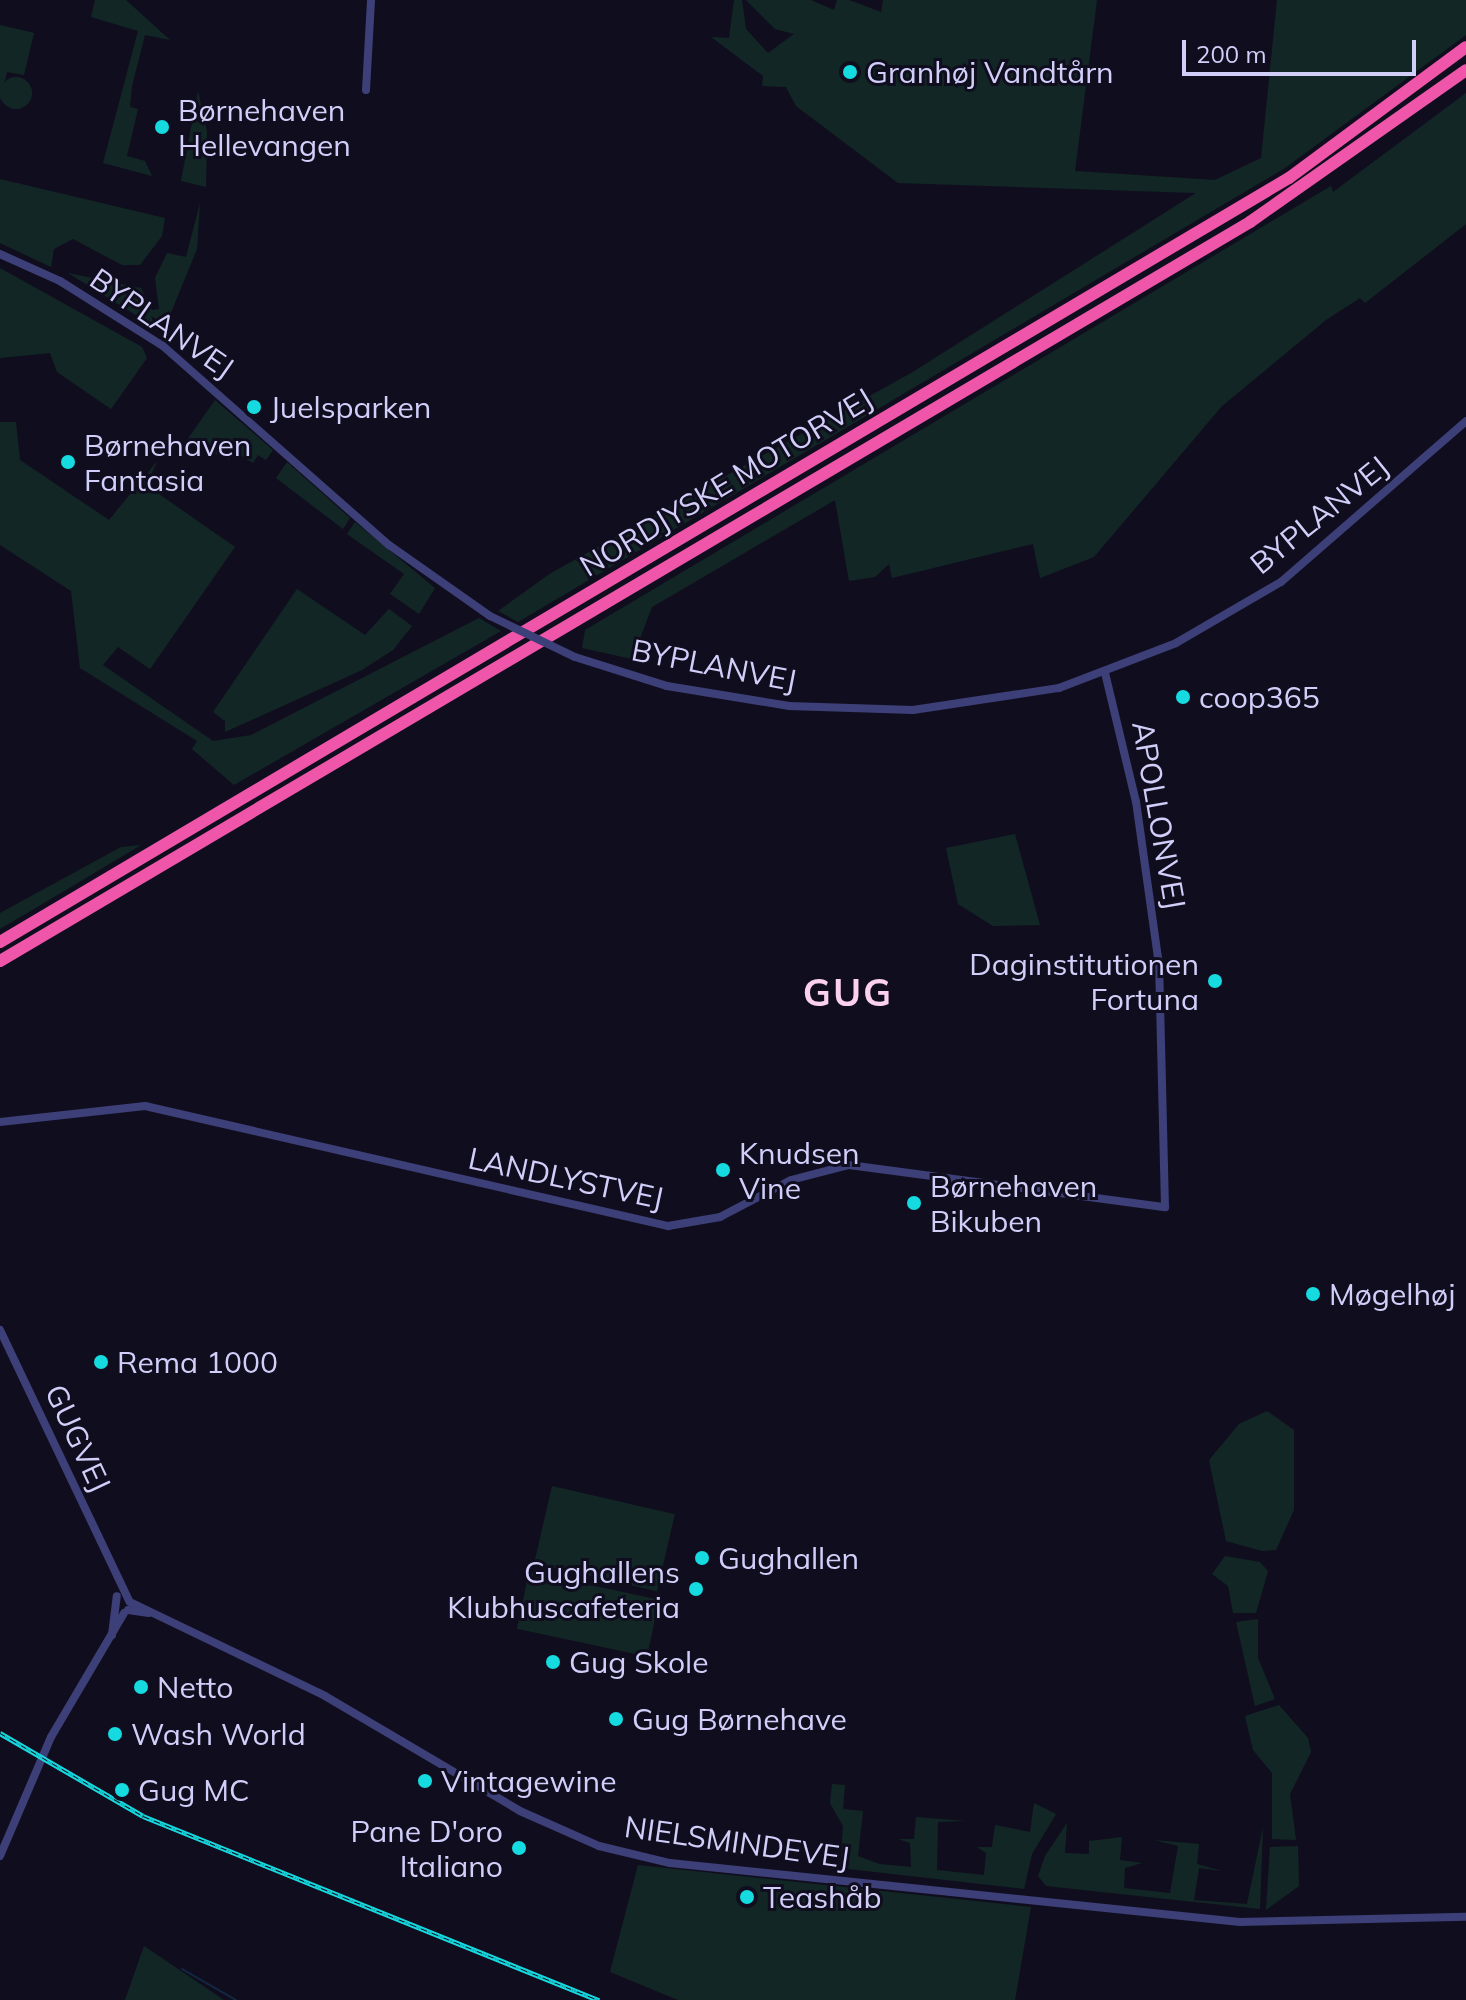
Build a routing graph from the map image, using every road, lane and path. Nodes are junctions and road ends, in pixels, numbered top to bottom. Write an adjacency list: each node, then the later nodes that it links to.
1 (371, 0): 4 (street)
2 (1466, 47): 8 (highway, NORDJYSKE MOTORVEJ)
3 (1466, 70): 9 (highway, NORDJYSKE MOTORVEJ)
4 (366, 90)
5 (0, 254): 7 (street, BYPLANVEJ, bridge)
6 (1466, 421): 7 (street, BYPLANVEJ)
7 (1105, 673): 11 (street, APOLLONVEJ)
8 (0, 942)
9 (0, 961)
10 (0, 1122): 11 (street, LANDLYSTVEJ)
11 (1165, 1207)
12 (0, 1330): 13 (street, GUGVEJ)
13 (123, 1604): 14 (street, GUGVEJ); 15 (street, NIELSMINDEVEJ)
14 (0, 1856)
15 (1466, 1917)

